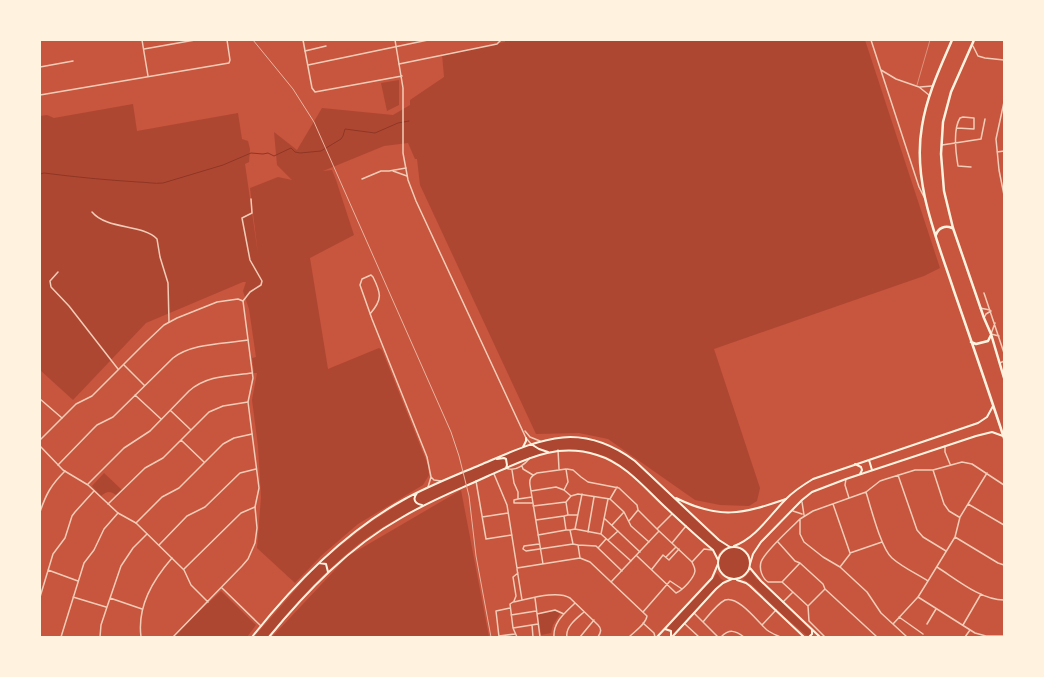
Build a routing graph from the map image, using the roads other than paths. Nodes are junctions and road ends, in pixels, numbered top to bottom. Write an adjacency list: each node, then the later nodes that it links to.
1 (142, 40): 15 (street)
2 (195, 40): 15 (street)
3 (227, 40): 23 (street)
4 (303, 40): 16 (street)
5 (395, 40): 14 (street)
6 (428, 40): 14 (street)
7 (502, 40): 19 (street)
8 (871, 40): 22 (street)
9 (930, 40): 25 (lane)
10 (952, 40): 26 (highway)
11 (974, 40): 12 (highway)
12 (972, 44): 17 (street); 33 (highway)
13 (326, 46): 16 (street)
14 (396, 47): 19 (street); 20 (street)
15 (144, 49): 23 (street)
16 (305, 51): 20 (street)
17 (1004, 60)
18 (73, 61): 21 (street)
19 (399, 64): 24 (street)
20 (308, 65): 24 (street)
21 (40, 67)
22 (881, 70): 25 (street); 42 (street)
23 (148, 76): 27 (street)
24 (402, 76): 37 (street)
25 (918, 86): 26 (street); 28 (street)
26 (932, 86): 28 (highway)
27 (40, 95)
28 (929, 95): 42 (highway)
29 (1004, 102): 35 (street)
30 (985, 119): 32 (street)
31 (957, 128): 31 (street); 32 (street)
32 (956, 143): 33 (street); 36 (street)
33 (942, 145): 45 (highway)
34 (1004, 151): 35 (street)
35 (997, 152): 41 (street)
36 (971, 167)
37 (406, 168): 38 (street); 39 (street)
38 (393, 170): 39 (street); 40 (street)
39 (407, 176): 75 (street)
40 (362, 179)
41 (1004, 195)
42 (925, 198): 46 (highway)
43 (251, 199): 49 (street)
44 (92, 212): 54 (street)
45 (953, 228): 46 (highway); 50 (highway)
46 (936, 235): 59 (highway)
47 (58, 272): 64 (street)
48 (984, 293): 51 (street)
49 (243, 301): 54 (street); 58 (street)
50 (980, 308): 51 (street); 53 (highway)
51 (990, 310): 53 (street); 55 (street)
52 (370, 314): 52 (street); 112 (street)
53 (984, 318): 56 (highway)
54 (169, 322): 63 (street)
55 (995, 323): 56 (street); 57 (street)
56 (991, 334): 57 (street); 59 (highway); 62 (highway)
57 (999, 336): 60 (street)
58 (248, 340): 65 (street); 67 (street)
59 (971, 341): 71 (highway)
60 (1004, 353)
61 (1004, 361): 62 (street)
62 (1000, 363): 66 (highway)
63 (124, 365): 64 (street); 67 (street)
64 (119, 370): 73 (street)
65 (252, 373): 70 (street); 72 (street)
66 (1004, 378)
67 (144, 385): 68 (street)
68 (136, 395): 74 (street); 97 (street)
69 (40, 399): 73 (street)
70 (248, 402): 76 (street); 77 (street)
71 (993, 406): 78 (highway); 93 (main road)
72 (170, 410): 74 (street); 76 (street)
73 (62, 418): 80 (street)
74 (161, 419): 117 (street)
75 (524, 429): 79 (street); 82 (street)
76 (191, 430): 81 (street)
77 (252, 434): 94 (street); 100 (street)
78 (1004, 437): 85 (main road)
79 (526, 438): 83 (street); 86 (main road)
80 (40, 440)
81 (181, 440): 94 (street); 139 (street)
82 (540, 441): 83 (main road); 131 (main road)
83 (531, 444): 86 (main road); 89 (main road)
84 (40, 446): 97 (street)
85 (945, 446): 87 (main road); 90 (street)
86 (522, 447): 92 (main road)
87 (940, 448): 90 (street); 104 (main road)
88 (558, 450): 89 (main road); 101 (street); 151 (main road)
89 (549, 452): 91 (main road)
90 (945, 452): 96 (street)
91 (530, 458): 98 (street); 99 (main road)
92 (493, 460): 99 (main road); 114 (main road)
93 (869, 460): 95 (main road); 104 (main road)
94 (204, 462): 163 (street)
95 (855, 464): 110 (main road); 135 (main road)
96 (950, 464): 105 (street); 107 (street)
97 (58, 465): 106 (street)
98 (522, 466): 103 (street); 109 (street)
99 (506, 468): 103 (street); 108 (main road)
100 (256, 469): 144 (street); 186 (street)
101 (559, 469): 102 (street); 109 (street)
102 (566, 469): 120 (street); 122 (street)
103 (512, 470): 133 (street)
104 (873, 470): 110 (main road)
105 (933, 470): 111 (street); 158 (street)
106 (65, 471): 117 (street); 147 (street)
107 (987, 473): 119 (street); 141 (street)
108 (494, 474): 116 (main road); 150 (street)
109 (533, 475): 124 (street)
110 (859, 475): 113 (main road)
111 (898, 475): 126 (street); 197 (street)
112 (431, 477): 114 (street); 121 (street)
113 (846, 479): 115 (main road); 118 (street)
114 (443, 481): 121 (main road)
115 (841, 481): 118 (street); 136 (main road)
116 (475, 482): 142 (main road); 157 (street)
117 (88, 485): 123 (street)
118 (845, 485): 132 (street)
119 (1004, 485)
120 (617, 487): 134 (street); 145 (street)
121 (427, 488): 125 (main road)
122 (564, 490): 124 (street); 129 (street)
123 (94, 491): 139 (street); 217 (street)
124 (531, 491): 128 (street)
125 (418, 492): 142 (main road); 207 (main road)
126 (866, 492): 132 (street); 182 (street)
127 (582, 494): 129 (street); 130 (street); 154 (street)
128 (532, 496): 133 (street); 137 (street)
129 (571, 496): 138 (street)
130 (594, 497): 134 (street); 172 (street)
131 (674, 497): 135 (main road); 192 (main road)
132 (850, 498): 140 (street)
133 (518, 499): 137 (street)
134 (609, 499): 148 (street); 159 (street)
135 (786, 499): 188 (main road)
136 (802, 500): 146 (main road); 152 (street)
137 (533, 502): 143 (street)
138 (566, 502): 143 (street); 153 (street)
139 (108, 504): 149 (street)
140 (833, 504): 156 (street); 199 (street)
141 (968, 504): 158 (street); 165 (street)
142 (423, 505): 221 (main road)
143 (533, 506): 161 (street)
144 (255, 507): 218 (street); 231 (street)
145 (638, 510): 162 (street); 170 (street)
146 (792, 510): 152 (street); 211 (main road)
147 (40, 512)
148 (624, 512): 162 (street); 164 (street)
149 (118, 513): 163 (street); 225 (street)
150 (508, 513): 157 (street); 176 (street)
151 (672, 514): 166 (main road); 170 (street)
152 (802, 514): 156 (street)
153 (568, 515): 154 (street); 155 (street)
154 (577, 515): 167 (street)
155 (564, 516): 161 (street); 168 (street)
156 (804, 516): 160 (street)
157 (482, 517): 176 (street)
158 (960, 518): 178 (street)
159 (604, 519): 164 (street); 175 (street)
160 (800, 519): 181 (street); 213 (street)
161 (536, 520): 177 (street)
162 (628, 521): 180 (street)
163 (136, 523): 174 (street)
164 (612, 525): 171 (street)
165 (1004, 525)
166 (686, 526): 183 (street); 196 (main road)
167 (575, 529): 169 (street); 172 (street)
168 (566, 530): 169 (street); 177 (street)
169 (570, 530): 185 (street)
170 (657, 530): 173 (street)
171 (618, 531): 179 (street); 198 (street)
172 (588, 532): 175 (street)
173 (659, 532): 180 (street); 183 (street)
174 (147, 534): 186 (street); 241 (street)
175 (601, 534): 179 (street)
176 (512, 535): 215 (street)
177 (538, 536): 184 (street)
178 (955, 537): 197 (street); 212 (street)
179 (607, 539): 193 (street); 205 (street)
180 (649, 542): 198 (street)
181 (778, 542): 189 (street); 190 (street)
182 (883, 542): 199 (street); 226 (street)
183 (672, 543): 191 (street)
184 (539, 544): 195 (street); 195 (street)
185 (573, 544): 187 (street); 195 (street)
186 (159, 545): 202 (street)
187 (578, 546): 193 (street); 203 (street)
188 (734, 546): 192 (main road); 211 (main road)
189 (774, 546): 190 (street); 228 (street)
190 (780, 546): 208 (street)
191 (676, 547): 194 (street); 201 (street)
192 (730, 547): 204 (main road)
193 (598, 548): 220 (street)
194 (679, 549): 201 (street); 206 (street)
195 (540, 550): 209 (street)
196 (713, 550): 204 (main road); 206 (street)
197 (946, 551): 214 (street)
198 (640, 552): 200 (street)
199 (850, 553): 213 (street)
200 (637, 555): 205 (street); 219 (street)
201 (666, 557): 219 (street)
202 (172, 558): 218 (street); 252 (street)
203 (580, 558): 209 (street); 227 (street)
204 (718, 560): 210 (main road)
205 (631, 562): 220 (street)
206 (692, 562): 233 (street)
207 (318, 563): 221 (main road); 272 (main road)
208 (800, 563): 228 (street); 232 (street)
209 (543, 564): 215 (street)
210 (718, 564): 223 (main road); 275 (main road)
211 (750, 564): 216 (main road)
212 (1004, 565)
213 (840, 567): 267 (street)
214 (937, 567): 226 (street); 235 (street)
215 (517, 568): 222 (street)
216 (750, 568): 224 (main road); 247 (main road)
217 (48, 570): 225 (street); 230 (street)
218 (184, 570): 245 (street)
219 (652, 570): 229 (street)
220 (622, 571): 227 (street)
221 (328, 573): 287 (main road)
222 (518, 573): 236 (street); 237 (street)
223 (732, 580): 224 (main road); 258 (main road)
224 (736, 580): 254 (main road)
225 (78, 581): 239 (street)
226 (928, 581): 240 (street)
227 (611, 582): 257 (street)
228 (782, 582): 234 (street)
229 (667, 584): 233 (street); 233 (street); 257 (street)
230 (41, 588): 238 (street)
231 (221, 588): 245 (street); 272 (street)
232 (825, 589): 249 (street); 308 (street)
233 (682, 590)
234 (793, 592): 247 (street); 249 (street)
235 (981, 594): 244 (street); 271 (street)
236 (521, 595): 237 (street); 243 (street)
237 (516, 596): 246 (street)
238 (40, 597)
239 (73, 597): 250 (street); 282 (street)
240 (918, 597): 253 (street); 261 (street)
241 (110, 598): 250 (street); 252 (street)
242 (535, 598): 243 (street); 248 (street); 255 (street)
243 (522, 600): 246 (street)
244 (1004, 600)
245 (208, 602): 285 (street)
246 (514, 602): 251 (street)
247 (783, 602): 276 (main road)
248 (575, 603): 256 (street); 259 (street)
249 (808, 606): 307 (street)
250 (107, 607): 283 (street)
251 (510, 608): 260 (street); 288 (street)
252 (143, 609): 284 (street)
253 (936, 609): 268 (street); 271 (street)
254 (776, 610): 270 (street); 304 (main road)
255 (537, 612): 259 (street); 260 (street); 264 (street)
256 (584, 612): 262 (street); 293 (street)
257 (643, 612): 265 (street)
258 (694, 613): 263 (street); 266 (main road)
259 (564, 614): 292 (street)
260 (511, 615): 273 (street)
261 (899, 617): 267 (street); 280 (street)
262 (594, 620): 294 (street); 295 (street)
263 (703, 622): 270 (street); 300 (street)
264 (538, 624): 269 (street); 291 (street)
265 (643, 624): 277 (street); 296 (street)
266 (685, 624): 298 (main road); 299 (street)
267 (893, 624): 309 (street)
268 (927, 624)
269 (532, 625): 273 (street); 290 (street)
270 (762, 625): 303 (street)
271 (963, 625): 274 (street)
272 (261, 626): 286 (main road)
273 (513, 628): 278 (street)
274 (970, 629): 281 (street); 310 (street)
275 (664, 630): 279 (main road); 298 (main road)
276 (812, 630): 305 (main road); 306 (main road)
277 (654, 633): 279 (street); 297 (street)
278 (515, 634): 288 (street); 289 (street)
279 (660, 634): 297 (main road)
280 (923, 634)
281 (1004, 636)
282 (61, 637)
283 (100, 637)
284 (141, 637)
285 (173, 637)
286 (252, 637)
287 (269, 637)
288 (499, 637)
289 (517, 637)
290 (533, 637)
291 (540, 637)
292 (554, 637)
293 (567, 637)
294 (580, 637)
295 (598, 637)
296 (629, 637)
297 (656, 637)
298 (671, 637)
299 (698, 637)
300 (718, 637)
301 (721, 637): 302 (street)
302 (744, 637)
303 (780, 637)
304 (804, 637)
305 (809, 637)
306 (820, 637)
307 (825, 637)
308 (877, 637)
309 (907, 637)
310 (965, 637)

